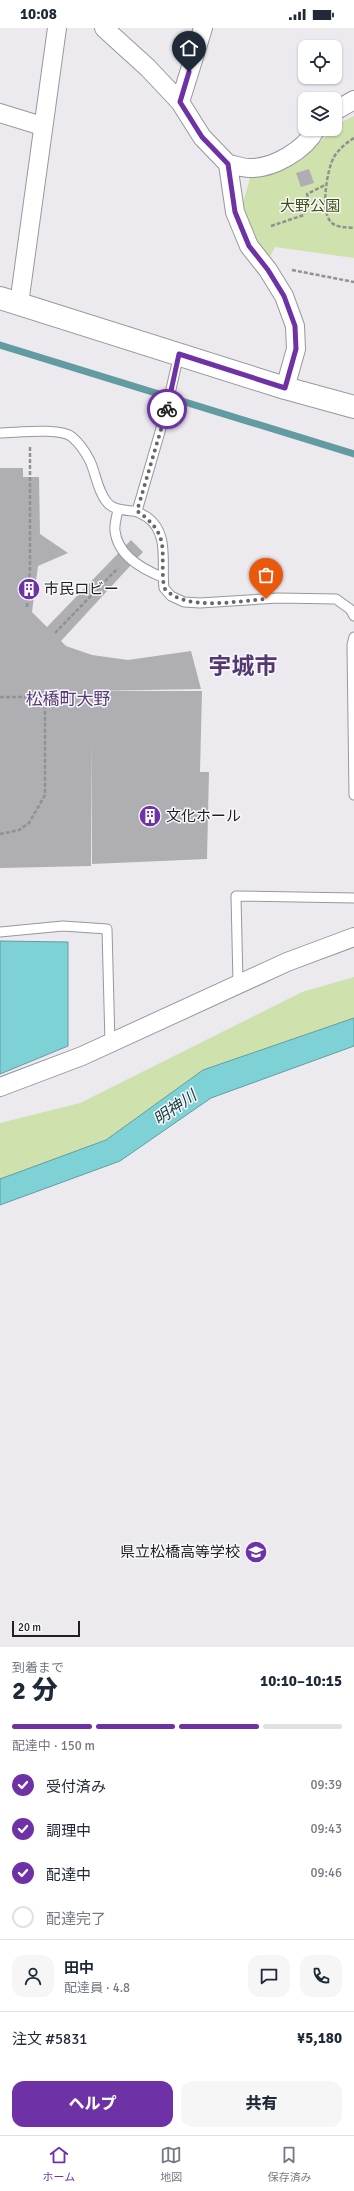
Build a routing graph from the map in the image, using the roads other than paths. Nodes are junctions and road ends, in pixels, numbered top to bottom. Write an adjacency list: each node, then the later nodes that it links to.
1 (57, 28): 8 (street)
2 (104, 28): 5 (street)
3 (203, 28): 5 (street)
4 (354, 100): 6 (street)
5 (180, 102): 10 (street)
6 (342, 107)
7 (0, 113): 8 (street)
8 (42, 126): 11 (street)
9 (312, 136): 10 (street)
10 (228, 164): 13 (street)
11 (10, 301): 12 (street)
12 (179, 354): 13 (street); 17 (lane)
13 (285, 388): 14 (street)
14 (354, 407)
15 (0, 433): 16 (lane)
16 (118, 509): 17 (lane); 18 (lane)
17 (137, 511): 18 (lane)
18 (162, 577): 19 (lane)
19 (354, 616)
20 (354, 637): 21 (lane)
21 (354, 794)
22 (354, 898): 25 (lane)
23 (0, 932): 26 (lane)
24 (354, 937): 25 (street)
25 (238, 983): 26 (street)
26 (110, 1043): 27 (street)
27 (0, 1087)

